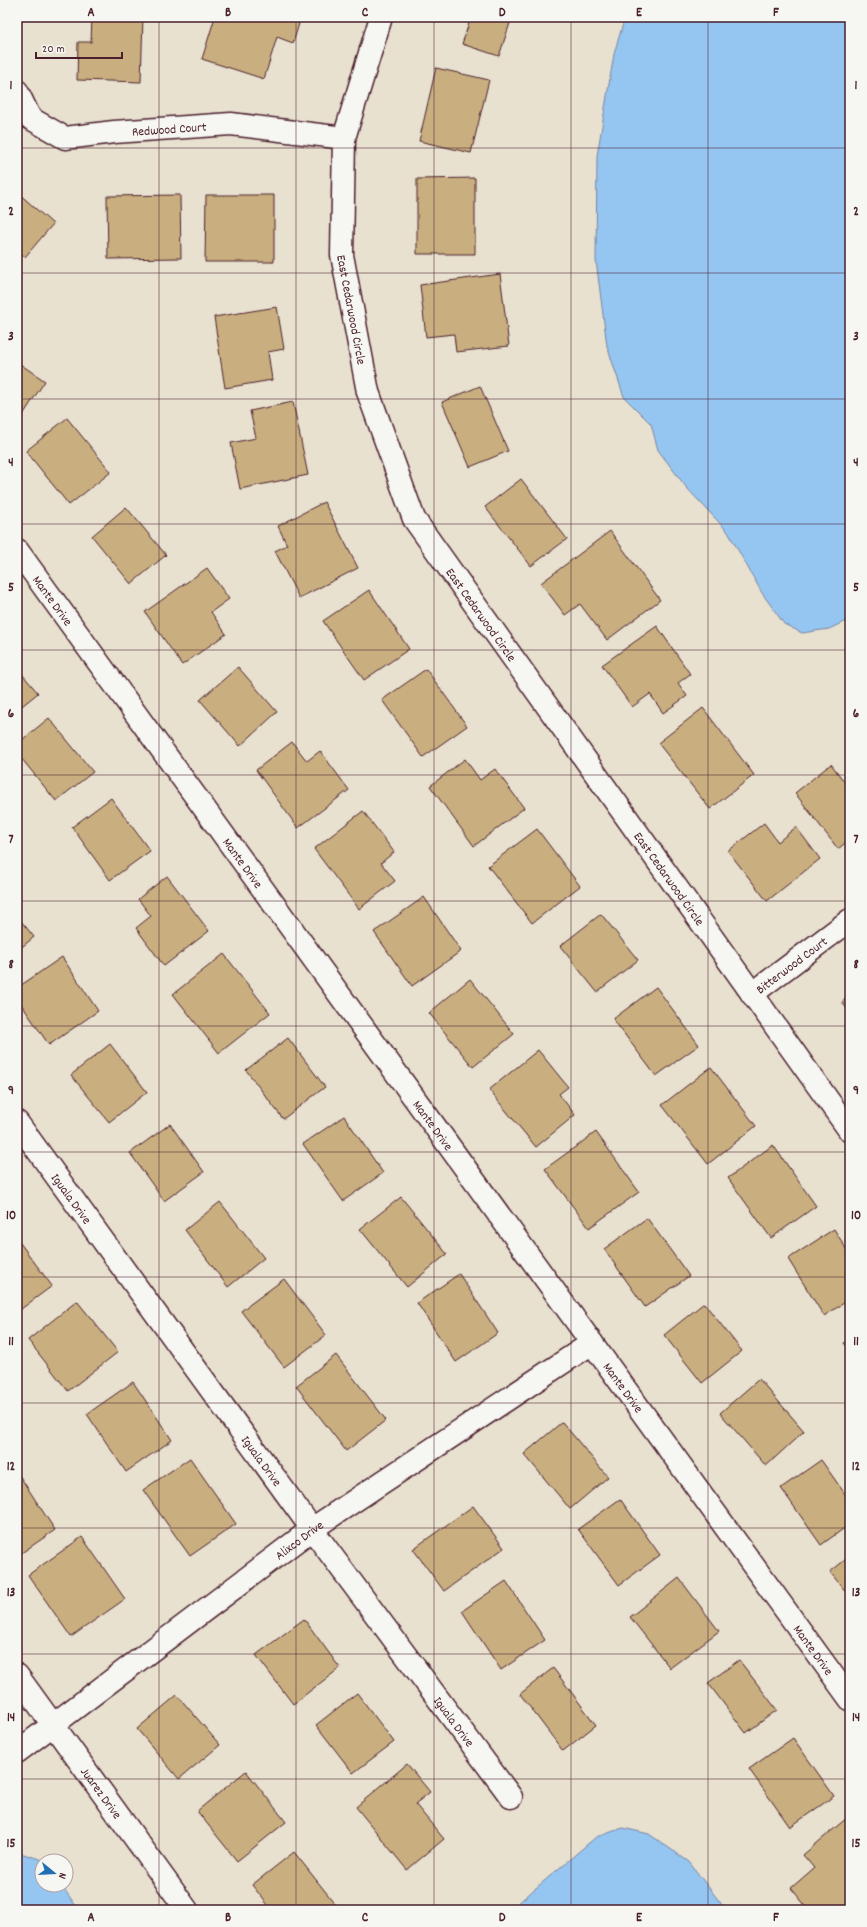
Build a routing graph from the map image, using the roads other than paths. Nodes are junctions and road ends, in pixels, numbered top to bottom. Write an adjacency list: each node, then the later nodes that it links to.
1 (381, 17): 3 (street, East Cedarwood Circle)
2 (17, 90): 3 (street, Redwood Court)
3 (344, 138): 6 (street, East Cedarwood Circle)
4 (17, 550): 9 (street, Mante Drive)
5 (850, 920): 6 (street, Bitterwood Court)
6 (752, 994): 8 (street, East Cedarwood Circle)
7 (17, 1122): 10 (street, Iguala Drive)
8 (850, 1131)
9 (592, 1343): 10 (street, Alixco Drive); 12 (street, Mante Drive)
10 (312, 1529): 13 (street, Alixco Drive); 15 (street, Iguala Drive)
11 (17, 1675): 13 (street, Juarez Drive)
12 (850, 1699)
13 (53, 1726): 14 (street, Alixco Drive); 16 (street, Juarez Drive)
14 (17, 1752)
15 (511, 1797)
16 (187, 1910)

